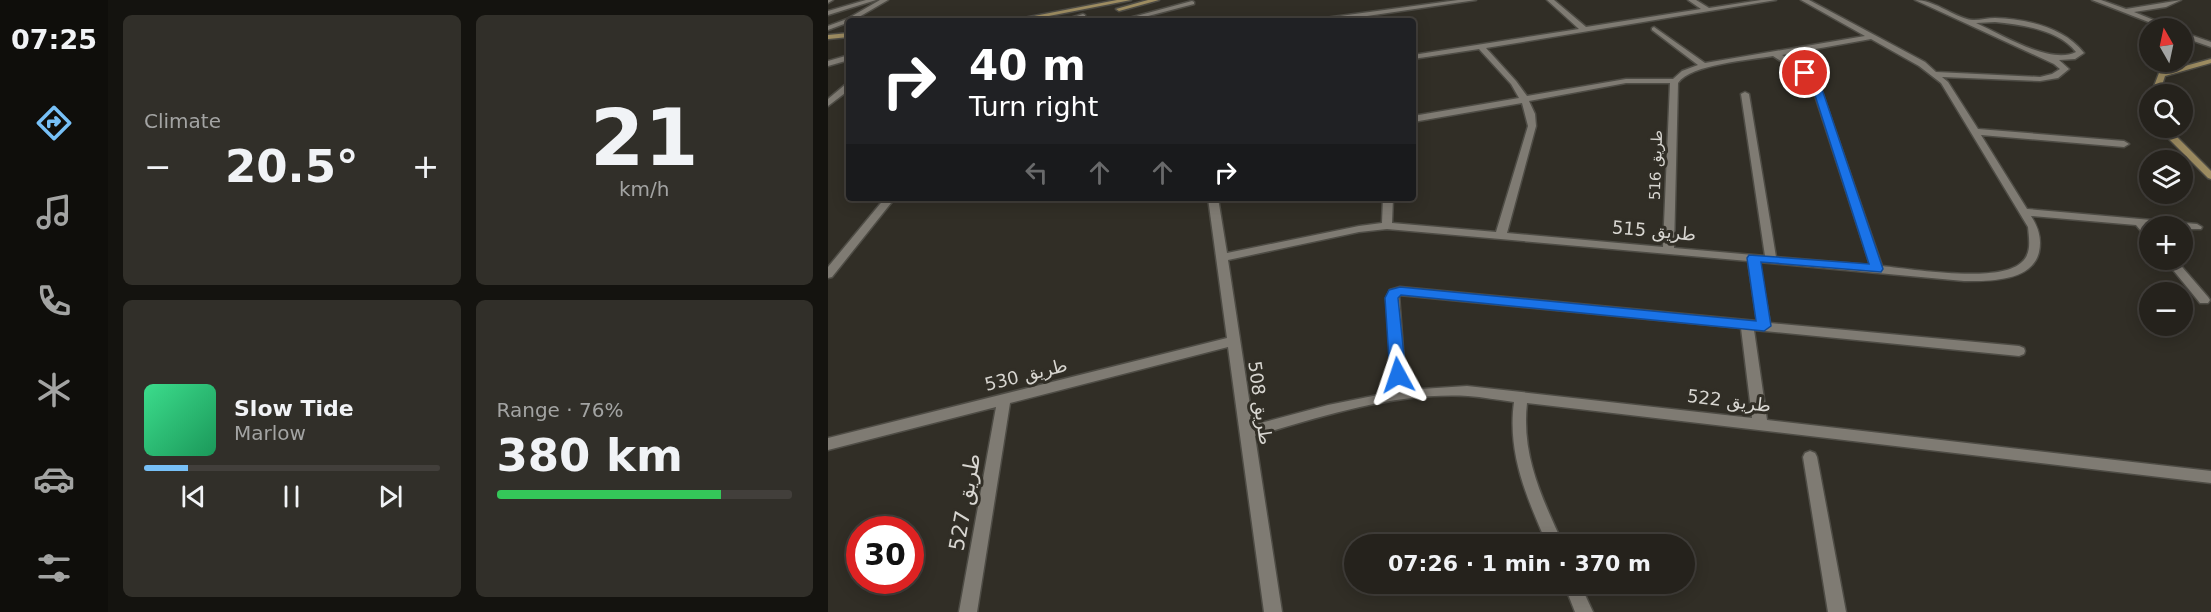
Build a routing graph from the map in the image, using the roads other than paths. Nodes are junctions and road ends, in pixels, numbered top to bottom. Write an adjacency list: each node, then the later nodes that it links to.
1 (885, 0): 12 (street)
2 (1128, 0): 21 (street)
3 (1156, 0): 18 (street)
4 (1473, 0): 14 (street)
5 (1550, 0): 31 (street)
6 (1691, 0): 15 (street)
7 (1773, 0): 15 (street)
8 (1804, 0): 34 (street, طريق 515)
9 (1918, 0): 28 (street)
10 (2095, 0): 16 (street)
11 (2178, 0): 16 (street)
12 (875, 2): 17 (street); 19 (street); 20 (street)
13 (1192, 3): 24 (street)
14 (1432, 3): 25 (street)
15 (1707, 10): 31 (street)
16 (2127, 12): 26 (street)
17 (828, 13)
18 (1083, 16): 22 (street); 23 (street)
19 (852, 18)
20 (862, 18)
21 (1033, 18)
22 (1071, 18)
23 (1075, 18)
24 (1133, 18)
25 (1337, 18)
26 (2143, 18)
27 (846, 21): 29 (street)
28 (1969, 23): 43 (street); 43 (street)
29 (828, 28)
30 (1654, 29): 46 (street)
31 (1585, 30): 39 (street)
32 (846, 35): 33 (street)
33 (828, 37)
34 (1872, 37): 40 (street); 47 (street, طريق 515)
35 (2193, 38): 38 (street)
36 (846, 42): 37 (street)
37 (828, 43)
38 (2211, 45)
39 (1480, 46): 41 (street); 52 (street)
40 (1775, 54): 46 (street); 72 (street)
41 (1416, 57)
42 (846, 58): 45 (street)
43 (2048, 58): 47 (street)
44 (2211, 61): 49 (street)
45 (828, 63)
46 (1704, 66): 48 (street)
47 (1935, 74): 55 (street, طريق 515)
48 (1674, 81): 52 (street); 68 (street, طريق 516)
49 (2159, 84)
50 (846, 88): 53 (street)
51 (1745, 94): 71 (street)
52 (1526, 100): 54 (street); 67 (street)
53 (828, 103)
54 (1416, 118)
55 (1976, 132): 57 (street); 62 (street, طريق 515)
56 (2173, 138): 58 (street)
57 (2124, 144)
58 (2211, 176)
59 (888, 201): 74 (street)
60 (1213, 201): 69 (street, طريق 508)
61 (1388, 201): 64 (street)
62 (2026, 212): 63 (street); 72 (street, طريق 515)
63 (2139, 222)
64 (1387, 226): 67 (street, طريق 515); 69 (street, طريق 515)
65 (2193, 227): 66 (street)
66 (2197, 227)
67 (1501, 235): 68 (street, طريق 515)
68 (1668, 250): 70 (street, طريق 515)
69 (1221, 258): 78 (street, طريق 508)
70 (1754, 258): 71 (street, طريق 515); 77 (street)
71 (1771, 259): 72 (street, طريق 515)
72 (1877, 269)
73 (2178, 270): 75 (street)
74 (828, 274)
75 (2204, 300)
76 (1747, 324): 77 (street); 80 (street); 83 (street)
77 (1764, 326): 79 (street)
78 (1233, 341): 82 (street, طريق 530); 84 (street, طريق 508)
79 (2019, 351)
80 (1400, 394): 81 (street, طريق 522); 84 (street, طريق 522)
81 (1521, 397): 83 (street, طريق 522); 88 (street)
82 (1004, 399): 85 (street, طريق 530); 90 (street, طريق 527)
83 (1760, 424): 87 (street, طريق 522)
84 (1246, 434): 91 (street, طريق 508)
85 (828, 444)
86 (1809, 457): 93 (street)
87 (2211, 477)
88 (1551, 534)
89 (1576, 594): 92 (street)
90 (968, 612)
91 (1273, 612)
92 (1584, 612)
93 (1837, 612)

